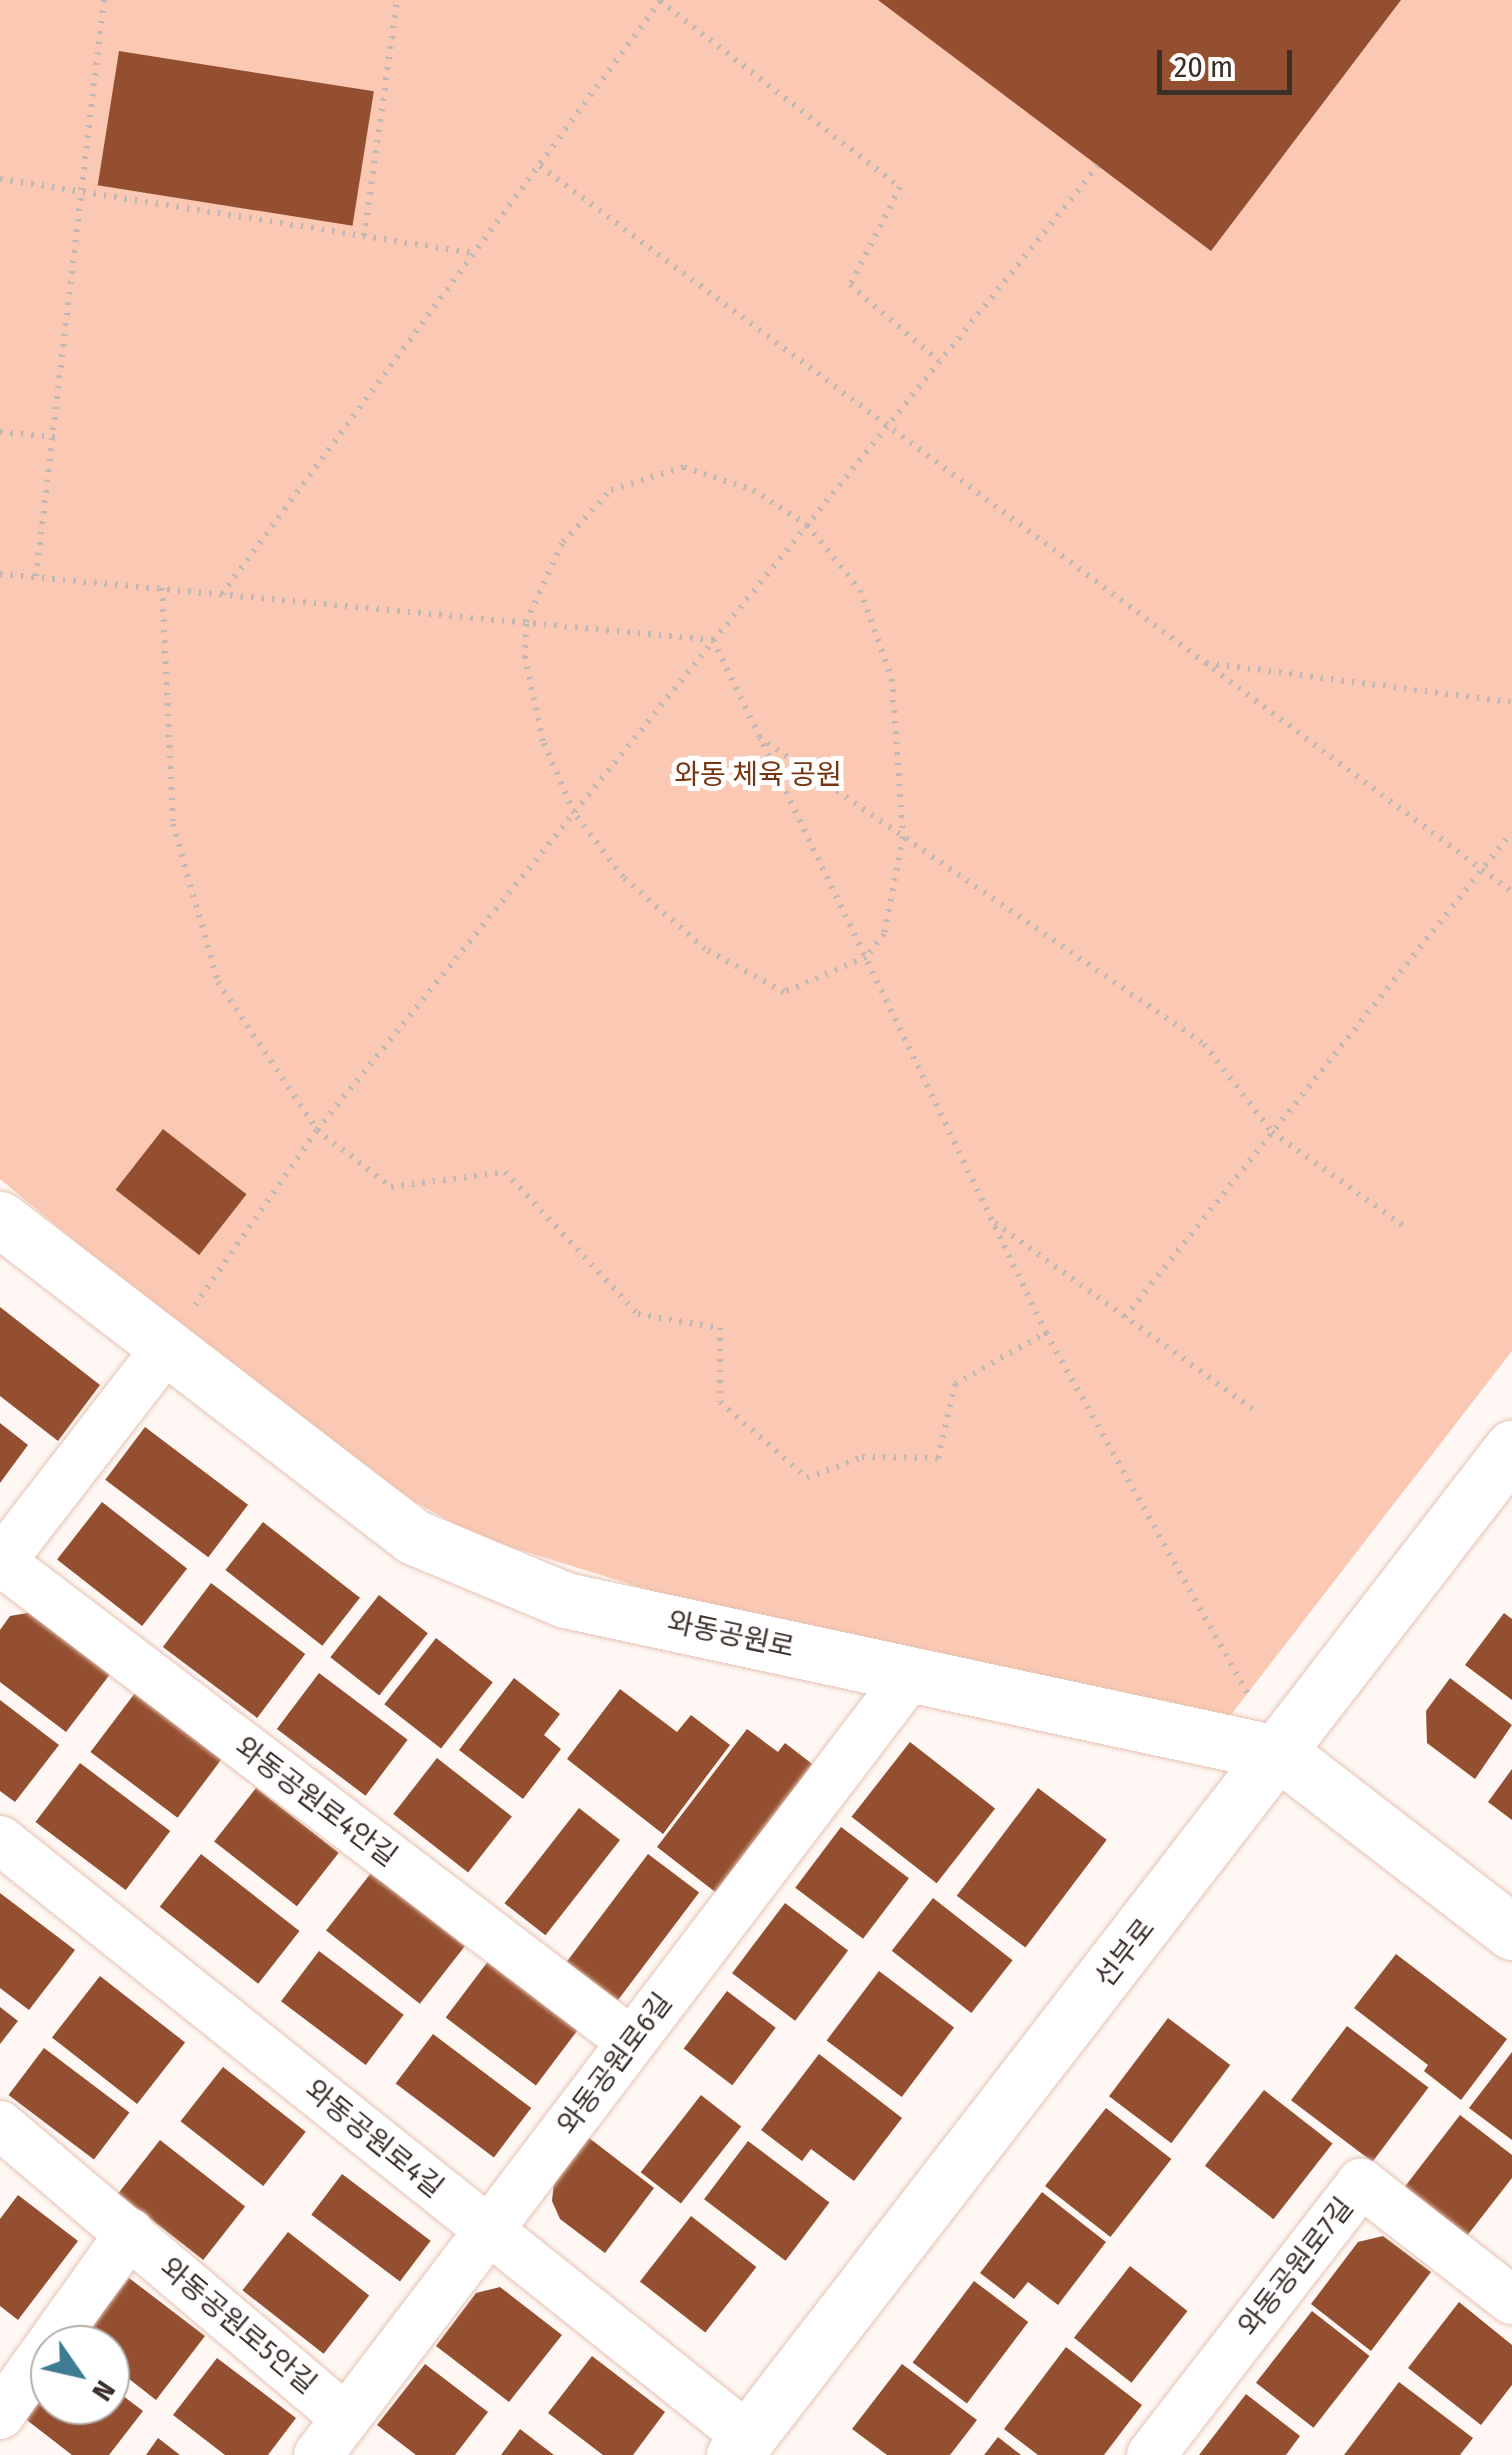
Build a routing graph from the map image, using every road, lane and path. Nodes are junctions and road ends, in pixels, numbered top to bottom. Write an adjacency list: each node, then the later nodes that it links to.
1 (104, 0): 7 (path)
2 (397, 0): 8 (path)
3 (661, 1): 4 (path); 10 (path)
4 (540, 166): 9 (path); 11 (path)
5 (1098, 166): 10 (path)
6 (0, 179): 7 (path)
7 (86, 193): 8 (path); 13 (path)
8 (364, 236): 9 (path)
9 (475, 253): 18 (path)
10 (939, 362): 11 (path)
11 (887, 426): 14 (path); 21 (path)
12 (0, 432): 13 (path)
13 (55, 437): 16 (path)
14 (808, 525): 19 (path); 20 (path); 26 (path)
15 (0, 574): 16 (path)
16 (36, 576): 17 (path)
17 (162, 588): 18 (path); 30 (path)
18 (222, 594): 19 (path)
19 (526, 622): 20 (path); 24 (path)
20 (713, 640): 23 (path); 24 (path)
21 (1205, 663): 22 (path); 27 (path)
22 (1512, 702)
23 (759, 736): 26 (path); 29 (path)
24 (574, 813): 29 (path); 30 (path)
25 (1512, 832): 27 (path)
26 (903, 837): 29 (path); 31 (path)
27 (1482, 870): 28 (path); 31 (path)
28 (1512, 892)
29 (866, 957): 33 (path)
30 (316, 1130): 36 (path); 37 (path)
31 (1272, 1132): 34 (path); 35 (path)
32 (0, 1219): 37 (street, 와동공원로)
33 (994, 1222): 35 (path); 36 (path)
34 (1404, 1226)
35 (1124, 1317): 38 (path)
36 (1046, 1333): 42 (path)
37 (166, 1348): 40 (street); 41 (street, 와동공원로)
38 (1258, 1413)
39 (1512, 1448): 42 (street, 선부로)
40 (0, 1562): 45 (street, 와동공원로4안길)
41 (912, 1673): 42 (street, 와동공원로); 45 (street, 와동공원로6길)
42 (1281, 1754): 44 (street, 와동공원로); 52 (street, 선부로)
43 (0, 1840): 47 (street, 와동공원로4길)
44 (1512, 1932)
45 (632, 2042): 47 (street, 와동공원로6길)
46 (0, 2124): 48 (street, 와동공원로5안길)
47 (488, 2230): 51 (street, 와동공원로6길); 52 (street, 와동공원로4길)
48 (130, 2233): 50 (street); 51 (street, 와동공원로5안길)
49 (1512, 2300): 53 (street, 와동공원로7길)
50 (0, 2415)
51 (332, 2436)
52 (741, 2446)
53 (1151, 2455)

